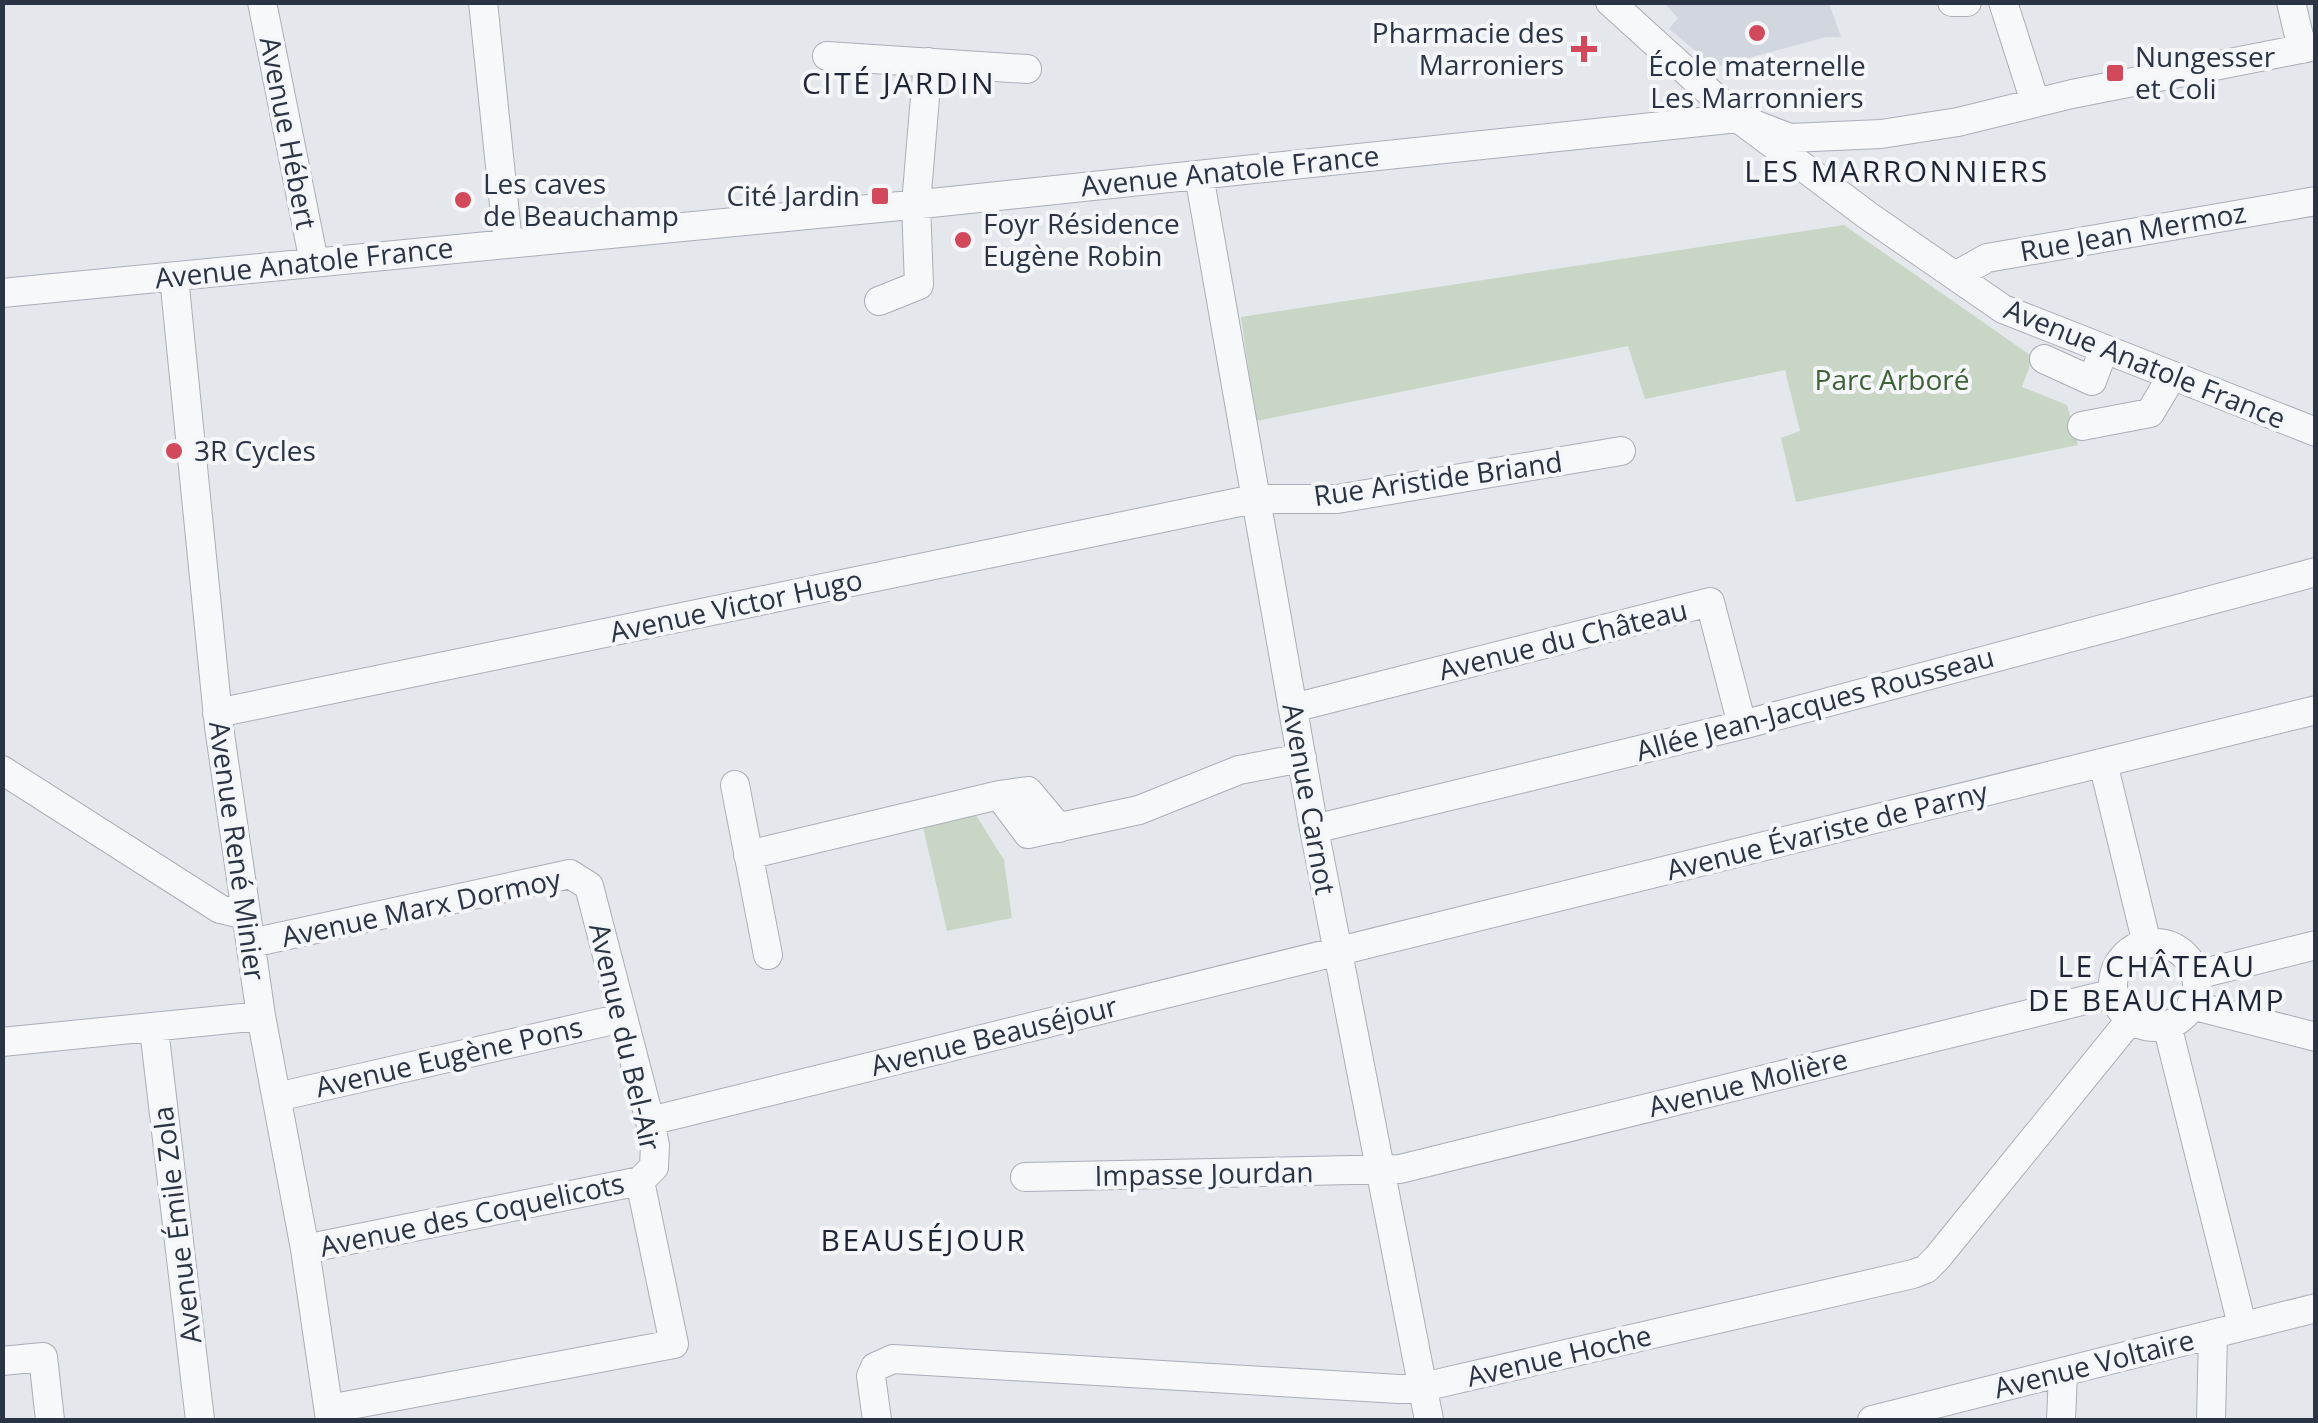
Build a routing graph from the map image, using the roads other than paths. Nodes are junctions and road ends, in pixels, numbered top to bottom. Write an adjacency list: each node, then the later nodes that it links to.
1 (262, 2): 18 (street, Avenue Hébert)
2 (484, 2): 17 (street)
3 (1610, 2): 13 (street)
4 (1952, 2): 5 (street)
5 (1967, 2)
6 (2003, 2): 12 (street)
7 (2290, 2): 8 (street)
8 (2309, 48): 12 (street)
9 (828, 56): 10 (street)
10 (928, 62): 11 (street); 16 (street)
11 (1027, 69)
12 (2035, 102): 13 (street)
13 (1738, 118): 14 (street, Avenue Anatole France); 19 (street, Avenue Anatole France)
14 (1199, 175): 16 (street, Avenue Anatole France); 29 (street, Avenue Carnot)
15 (2316, 200): 19 (street, Rue Jean Mermoz)
16 (916, 204): 17 (street, Avenue Anatole France); 22 (street)
17 (508, 243): 18 (street, Avenue Anatole France)
18 (314, 262): 20 (street, Avenue Anatole France)
19 (1954, 276): 23 (street, Avenue Anatole France)
20 (174, 277): 21 (street, Avenue Anatole France); 33 (street, Avenue René Minier)
21 (2, 293)
22 (879, 302)
23 (2104, 349): 24 (street); 25 (street, Avenue Anatole France)
24 (2044, 360)
25 (2172, 376): 26 (street); 27 (street, Avenue Anatole France)
26 (2082, 426)
27 (2316, 432)
28 (1621, 451): 29 (street, Rue Aristide Briand)
29 (1254, 499): 31 (street, Avenue Carnot); 33 (street, Avenue Victor Hugo)
30 (2316, 572): 34 (street, Allée Jean-Jacques Rousseau)
31 (1292, 708): 34 (street, Avenue du Château); 35 (street, Avenue Carnot)
32 (2316, 710): 36 (street, Avenue Évariste de Parny)
33 (217, 713): 42 (street, Avenue René Minier)
34 (1742, 725): 39 (street, Allée Jean-Jacques Rousseau)
35 (1302, 758): 39 (street, Avenue Carnot); 40 (street)
36 (2102, 764): 44 (street); 46 (street, Avenue Évariste de Parny)
37 (2, 770): 42 (street)
38 (735, 786): 40 (street)
39 (1314, 829): 46 (street, Avenue Carnot)
40 (748, 855): 47 (street)
41 (588, 886): 43 (street, Avenue Marx Dormoy); 52 (street, Avenue du Bel-Air)
42 (245, 915): 43 (street, Avenue René Minier)
43 (251, 943): 51 (street, Avenue René Minier)
44 (2146, 944): 48 (street); 49 (street)
45 (2316, 945): 48 (street)
46 (1338, 951): 59 (street, Avenue Beauséjour); 60 (street, Avenue Carnot)
47 (768, 956)
48 (2196, 974): 50 (street)
49 (2114, 992): 53 (street); 60 (street, Avenue Molière)
50 (2192, 1006): 54 (street); 56 (street)
51 (261, 1016): 55 (street); 58 (street, Avenue René Minier)
52 (622, 1018): 58 (street, Avenue Eugène Pons); 59 (street, Avenue du Bel-Air)
53 (2131, 1019): 54 (street); 69 (street, Avenue Hoche)
54 (2167, 1025): 65 (street)
55 (154, 1029): 57 (street); 72 (street, Avenue Émile Zola)
56 (2316, 1037)
57 (2, 1042)
58 (277, 1097): 63 (street, Avenue René Minier)
59 (650, 1121): 62 (street, Avenue du Bel-Air)
60 (1382, 1170): 61 (street, Impasse Jourdan); 69 (street, Avenue Carnot)
61 (1025, 1177)
62 (640, 1181): 63 (street, Avenue des Coquelicots); 70 (street)
63 (305, 1249): 70 (street, Avenue René Minier)
64 (2316, 1308): 65 (street, Avenue Voltaire)
65 (2242, 1326): 66 (street, Avenue Voltaire)
66 (2213, 1334): 68 (street, Avenue Voltaire); 77 (street)
67 (2, 1361): 71 (street)
68 (2062, 1372): 75 (street, Avenue Voltaire); 76 (street)
69 (1423, 1386): 73 (street, Avenue Hoche); 74 (street, Avenue Carnot)
70 (330, 1415)
71 (50, 1420)
72 (200, 1420)
73 (877, 1420)
74 (1429, 1420)
75 (1872, 1420)
76 (2062, 1420)
77 (2211, 1420)

